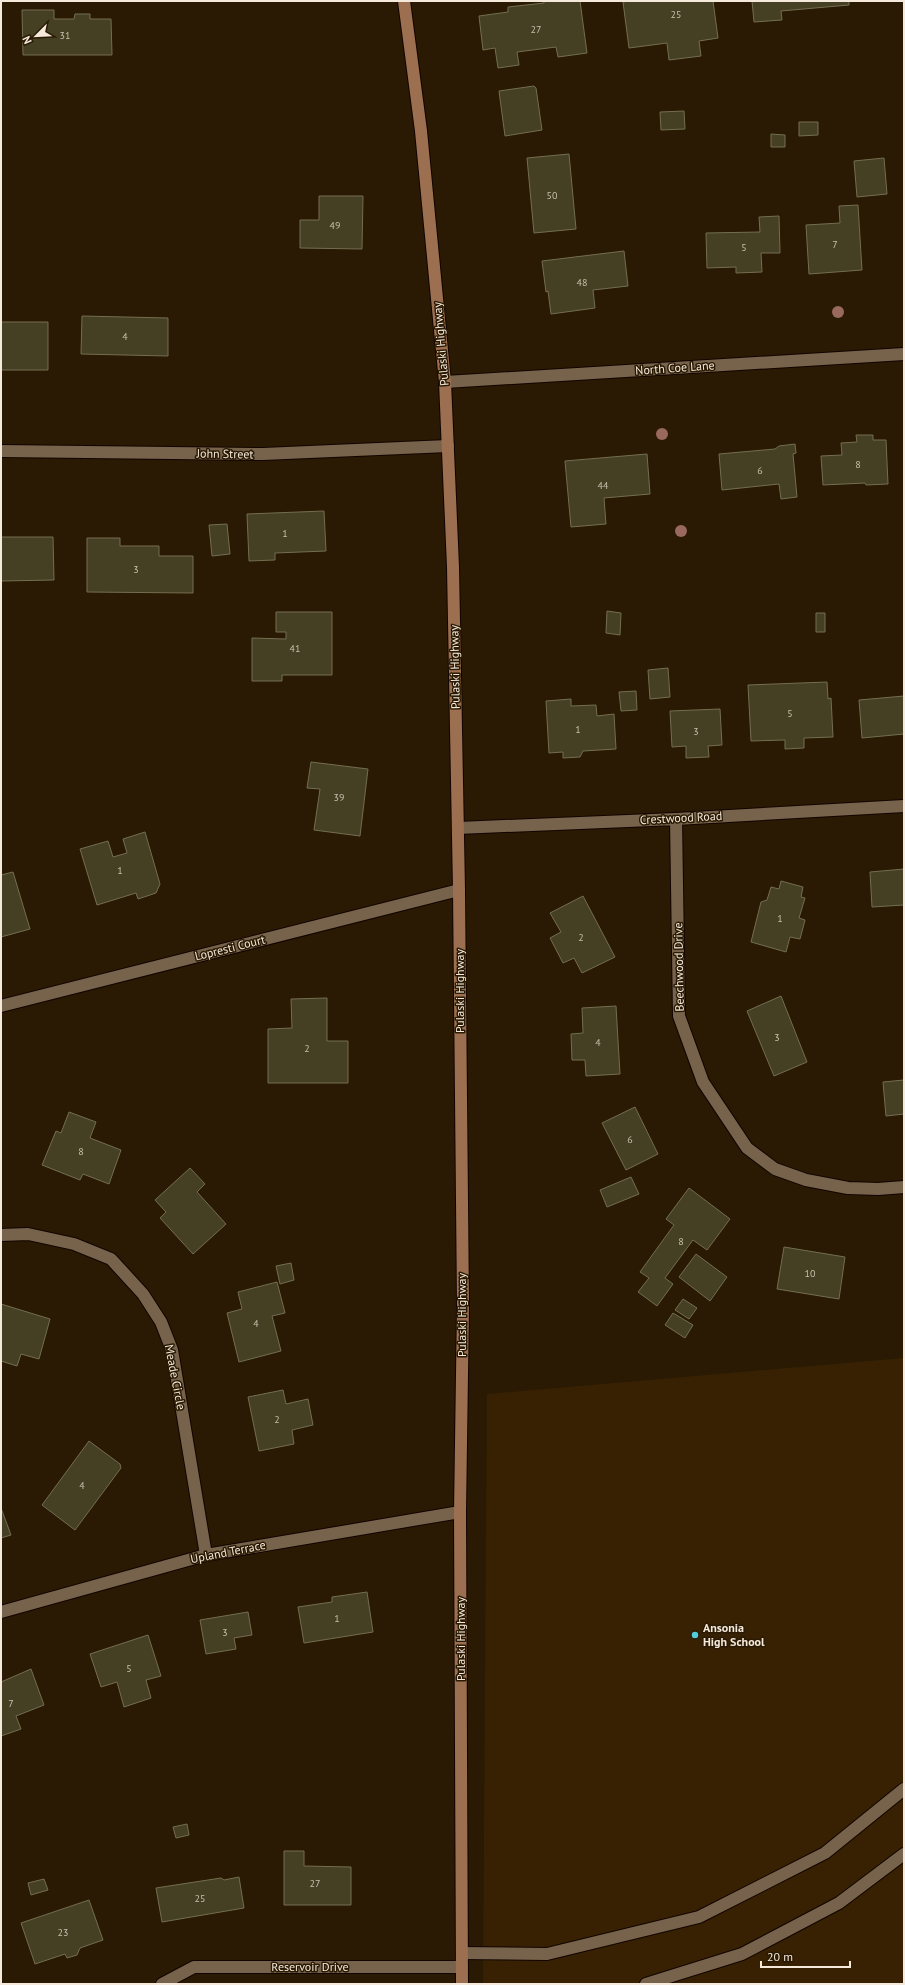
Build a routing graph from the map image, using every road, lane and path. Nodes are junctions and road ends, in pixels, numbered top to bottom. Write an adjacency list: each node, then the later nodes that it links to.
1 (404, 1): 3 (main road, Pulaski Highway)
2 (904, 354): 3 (street, North Coe Lane)
3 (445, 382): 4 (main road, Pulaski Highway)
4 (448, 446): 5 (street, John Street); 8 (main road, Pulaski Highway)
5 (1, 451)
6 (904, 806): 7 (street, Crestwood Road)
7 (676, 819): 8 (street, Crestwood Road); 11 (street, Beechwood Drive)
8 (458, 828): 9 (main road, Pulaski Highway)
9 (459, 890): 10 (street, Lopresti Court); 13 (main road, Pulaski Highway)
10 (1, 1006)
11 (904, 1187)
12 (1, 1235): 14 (street, Meade Circle)
13 (460, 1512): 14 (street, Upland Terrace); 18 (main road, Pulaski Highway)
14 (206, 1554): 15 (street, Upland Terrace)
15 (1, 1612)
16 (904, 1789): 18 (street)
17 (904, 1854): 22 (street)
18 (462, 1953): 19 (main road, Pulaski Highway)
19 (462, 1967): 20 (street, Reservoir Drive); 21 (main road, Pulaski Highway)
20 (162, 1984)
21 (462, 1984)
22 (646, 1984)

